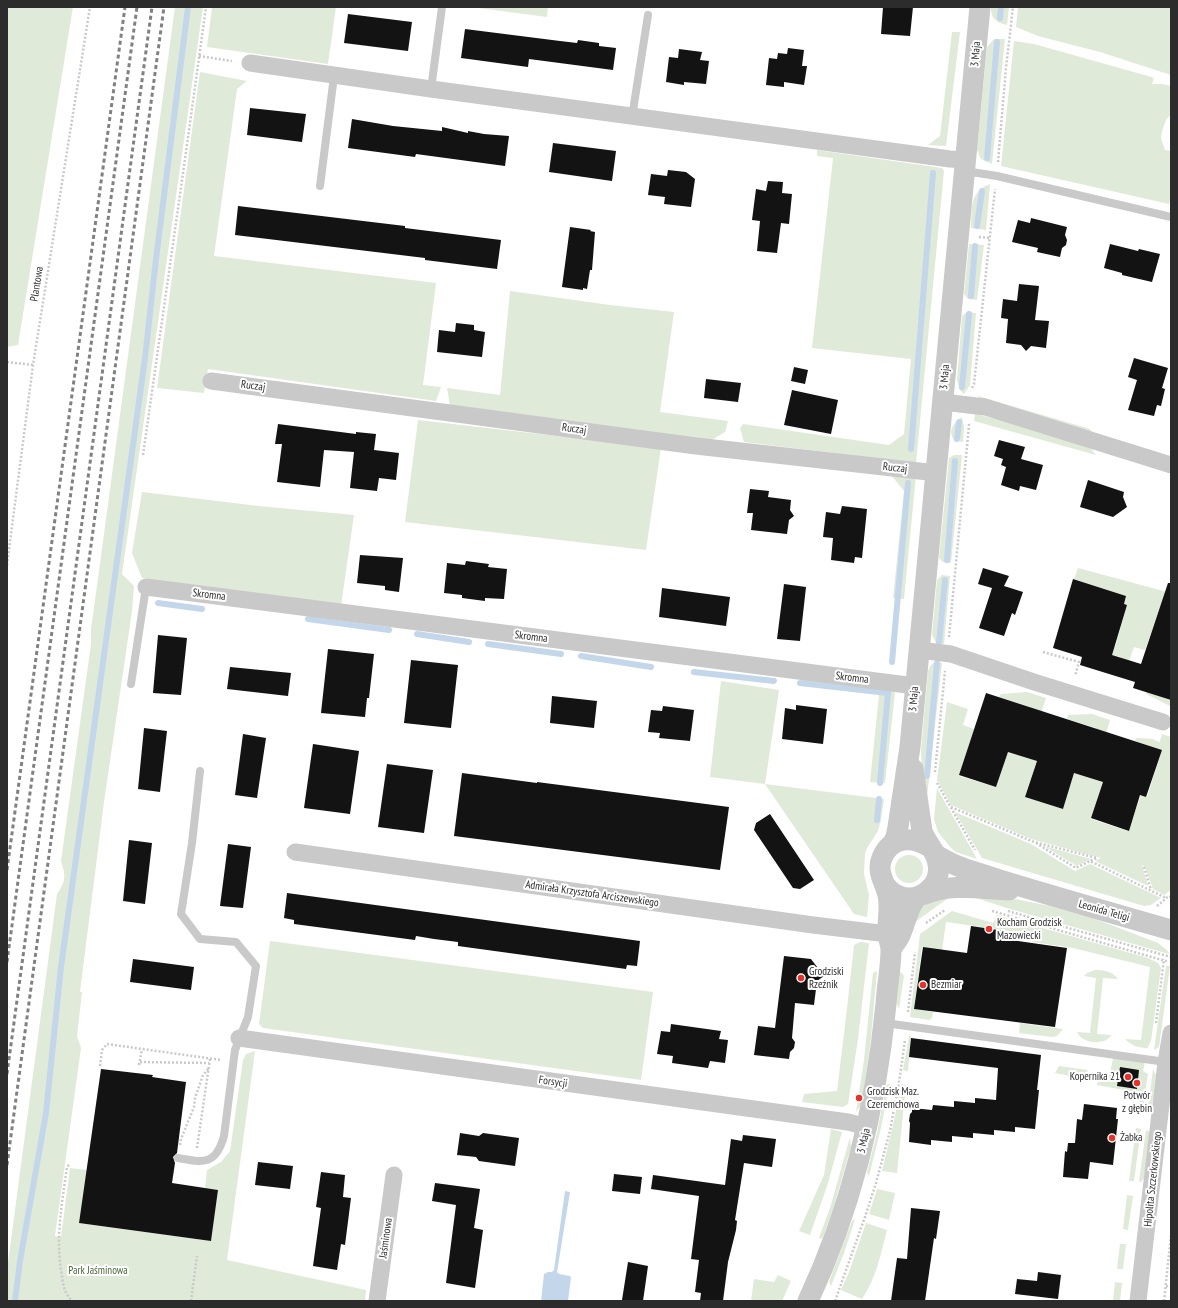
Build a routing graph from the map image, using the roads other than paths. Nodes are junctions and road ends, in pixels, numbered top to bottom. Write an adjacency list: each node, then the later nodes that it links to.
1 (442, 7): 6 (lane)
2 (980, 7): 8 (street, 3 Maja)
3 (648, 15): 7 (lane)
4 (250, 63): 5 (street)
5 (334, 76): 6 (street); 9 (lane)
6 (431, 89): 7 (street)
7 (632, 117): 8 (street)
8 (966, 165): 10 (lane); 12 (street, 3 Maja)
9 (320, 186)
10 (1171, 217)
11 (211, 381): 14 (street, Ruczaj)
12 (943, 402): 13 (street); 14 (street, 3 Maja)
13 (1171, 465)
14 (937, 473): 16 (street, 3 Maja)
15 (146, 587): 17 (lane); 18 (street, Skromna)
16 (919, 650): 18 (street, 3 Maja); 19 (street)
17 (131, 684)
18 (915, 686): 20 (street, 3 Maja)
19 (1163, 722)
20 (910, 747): 22 (street, 3 Maja); 23 (street, 3 Maja)
21 (200, 771): 32 (lane)
22 (892, 845): 23 (street); 25 (street, 3 Maja)
23 (933, 850): 26 (street, Leonida Teligi); 27 (street, 3 Maja)
24 (295, 852): 29 (street, Admirała Krzysztofa Arciszewskiego)
25 (885, 885): 27 (street); 29 (street, 3 Maja)
26 (1037, 892): 27 (street, Leonida Teligi); 28 (street, Leonida Teligi)
27 (921, 896): 29 (street, 3 Maja)
28 (1171, 930)
29 (890, 941): 30 (street, 3 Maja)
30 (884, 1023): 33 (lane); 34 (street, 3 Maja)
31 (1163, 1031): 33 (street, Hipolita Szczerkowskiego)
32 (240, 1038): 34 (street, Forsycji); 35 (lane)
33 (1166, 1062): 39 (street, Hipolita Szczerkowskiego)
34 (867, 1127): 38 (street, 3 Maja)
35 (178, 1158)
36 (394, 1175): 37 (street, Jaśminowa)
37 (377, 1301)
38 (808, 1301)
39 (1138, 1301)

